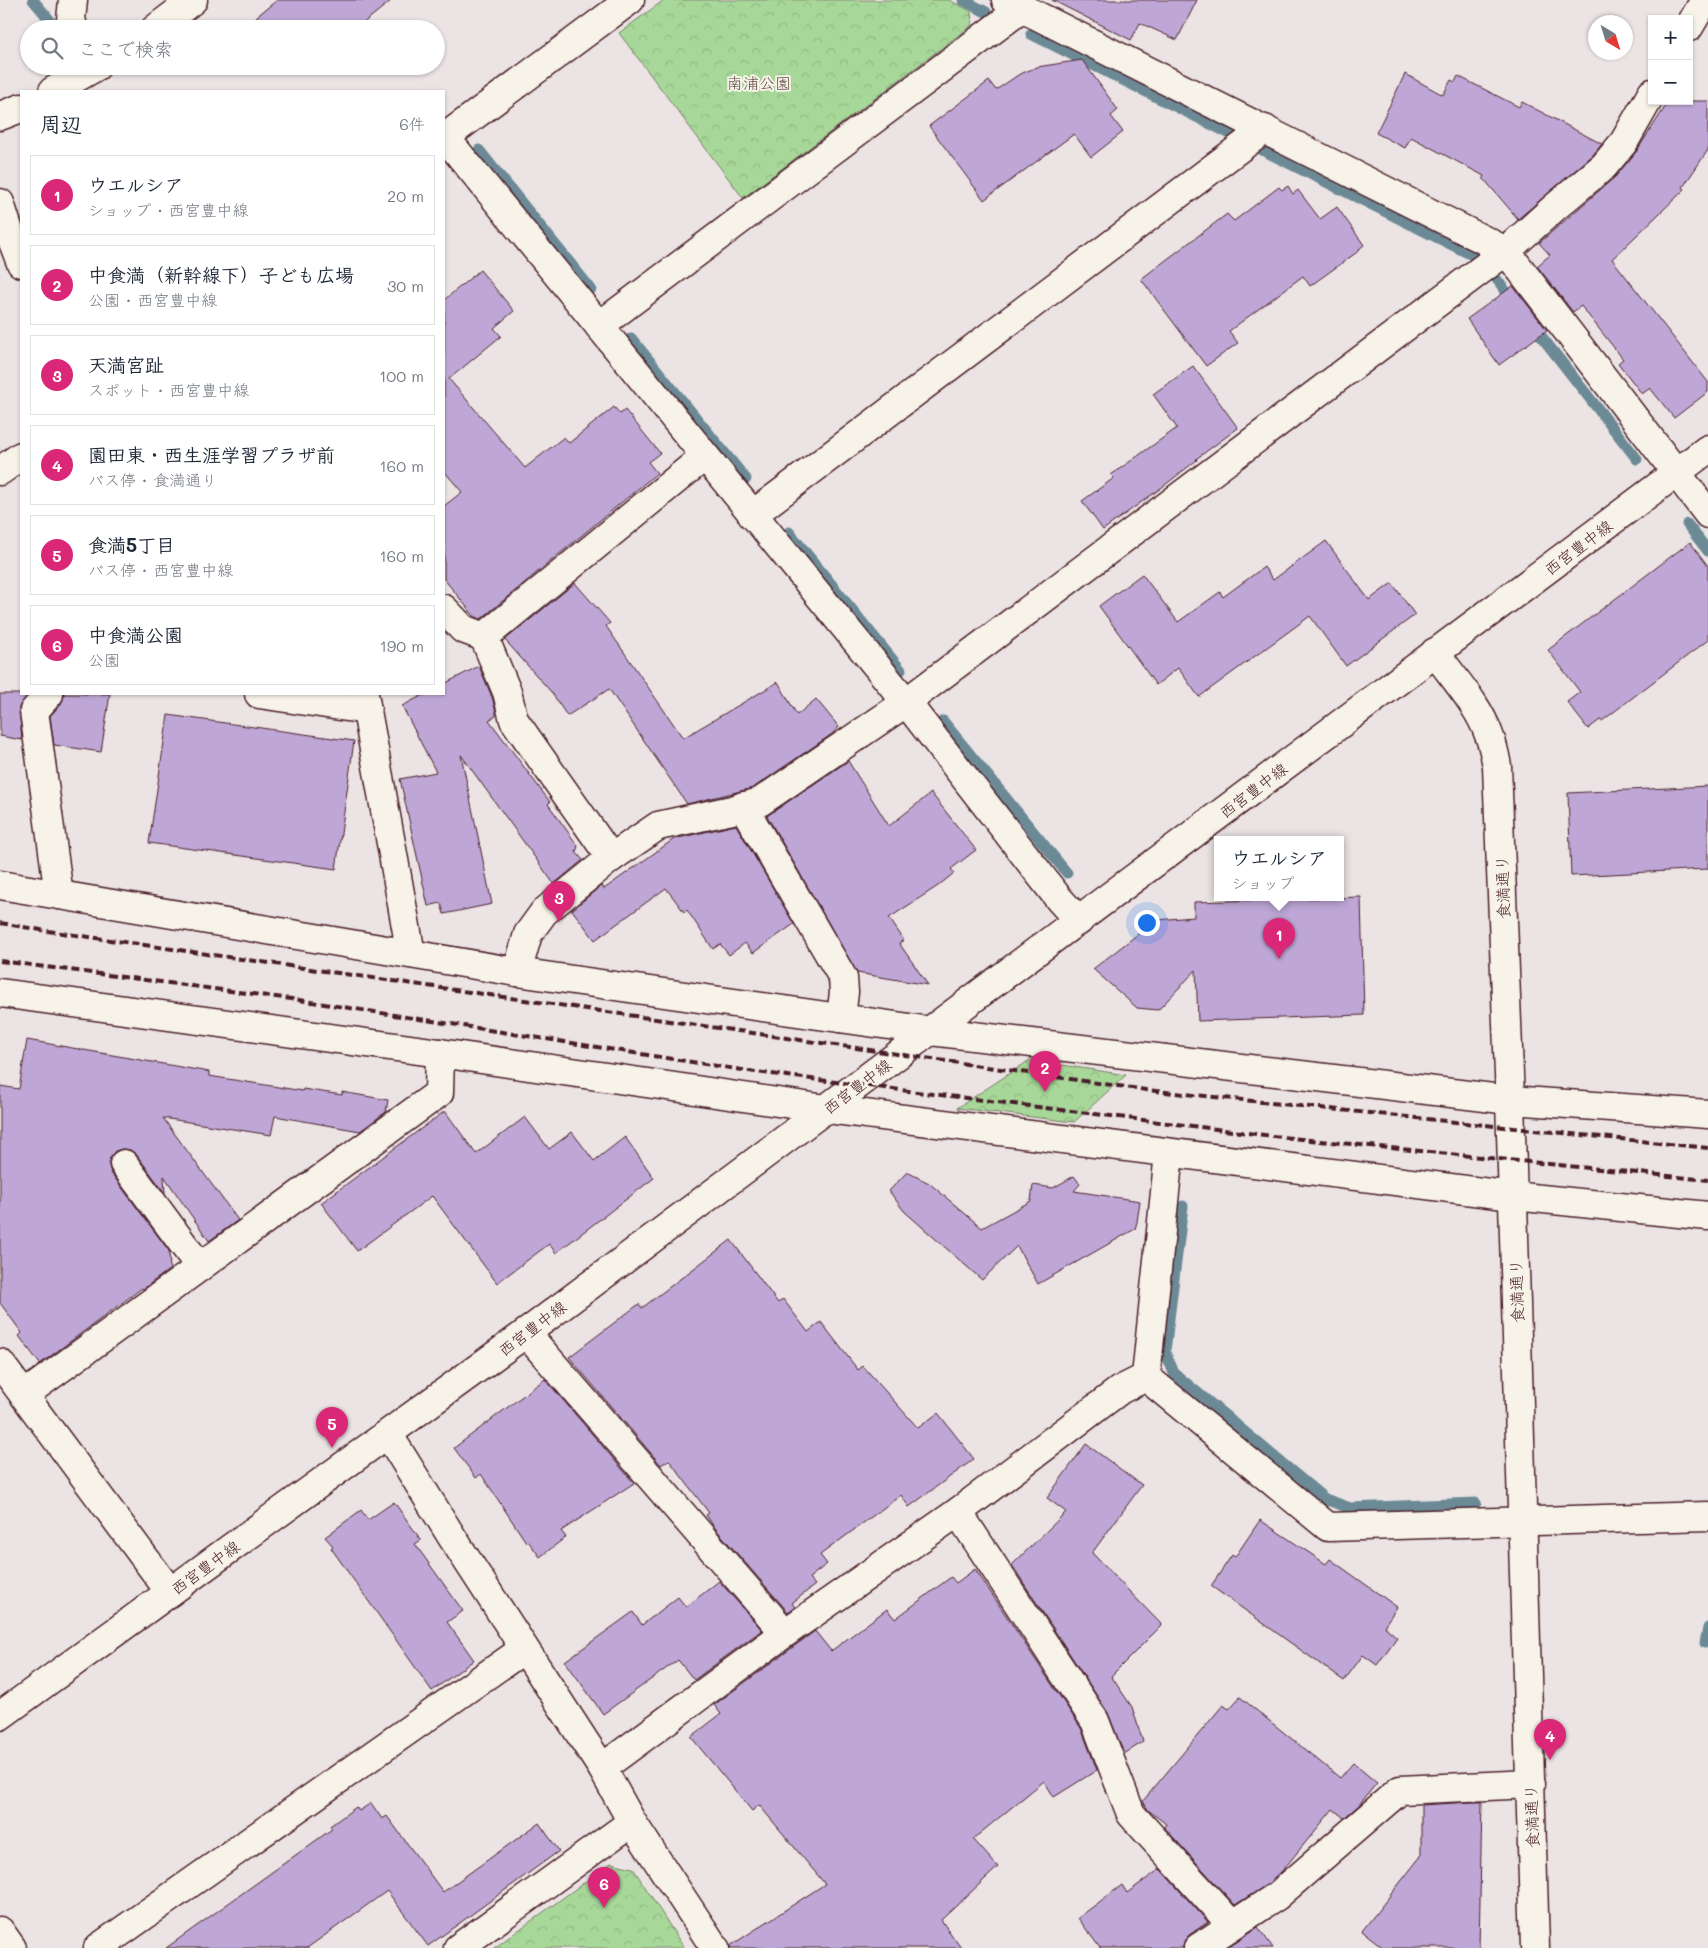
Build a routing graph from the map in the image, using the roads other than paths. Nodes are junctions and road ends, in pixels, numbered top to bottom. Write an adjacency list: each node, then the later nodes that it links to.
1 (73, 0): 6 (street)
2 (193, 0): 7 (street)
3 (630, 0): 15 (street)
4 (1704, 0): 8 (street)
5 (1014, 4): 14 (street); 21 (street)
6 (71, 20)
7 (167, 20)
8 (1693, 20)
9 (79, 75): 10 (street)
10 (55, 90)
11 (1648, 100): 19 (street)
12 (20, 108): 13 (street)
13 (0, 116)
14 (1264, 130): 19 (street); 27 (street)
15 (445, 137)
16 (445, 139): 21 (street)
17 (0, 203): 18 (street)
18 (5, 239): 20 (street)
19 (1506, 251): 26 (street); 35 (street)
20 (20, 261)
21 (599, 326): 23 (street)
22 (1708, 449): 26 (street, 西宮豊中線)
23 (705, 456): 27 (street); 30 (street)
24 (20, 457): 25 (street)
25 (0, 471)
26 (1677, 472): 28 (street); 31 (street, 西宮豊中線)
27 (752, 514): 35 (street)
28 (1708, 514)
29 (445, 610): 30 (street)
30 (484, 637): 37 (street)
31 (1434, 652): 40 (street, 西宮豊中線); 47 (street, 食満通り)
32 (47, 695): 39 (street)
33 (272, 695): 34 (street)
34 (366, 702): 41 (street)
35 (906, 702): 36 (street); 40 (street)
36 (743, 806): 37 (street); 44 (street)
37 (611, 858): 42 (street)
38 (0, 885): 39 (street)
39 (60, 895): 41 (street)
40 (1079, 920): 45 (street, 西宮豊中線)
41 (411, 954): 42 (street)
42 (517, 972): 44 (street)
43 (0, 993): 46 (street)
44 (841, 1018): 45 (street)
45 (931, 1030): 47 (street); 48 (street, 西宮豊中線)
46 (440, 1052): 48 (street); 54 (street)
47 (1510, 1100): 49 (street); 52 (street, 食満通り)
48 (826, 1109): 50 (street); 55 (street, 西宮豊中線)
49 (1708, 1114)
50 (1169, 1153): 52 (street); 57 (street)
51 (124, 1164): 54 (street)
52 (1513, 1196): 53 (street); 62 (street, 食満通り)
53 (1708, 1216)
54 (200, 1267): 58 (street)
55 (526, 1332): 59 (street, 西宮豊中線); 64 (street)
56 (0, 1363): 58 (street)
57 (1146, 1377): 60 (street); 62 (street)
58 (24, 1395): 63 (street)
59 (388, 1434): 63 (street, 西宮豊中線); 65 (street)
60 (958, 1512): 64 (street); 70 (street)
61 (1708, 1516): 62 (street)
62 (1522, 1522): 68 (street, 食満通り)
63 (170, 1592): 66 (street, 西宮豊中線)
64 (785, 1633): 67 (street)
65 (524, 1649): 67 (street); 73 (street)
66 (3, 1713)
67 (602, 1768): 69 (street)
68 (1530, 1784): 70 (street); 77 (street, 食満通り)
69 (632, 1822): 74 (street); 75 (street)
70 (1232, 1925): 76 (street)
71 (0, 1931): 72 (street)
72 (12, 1948)
73 (98, 1948)
74 (458, 1948)
75 (715, 1948)
76 (1198, 1948)
77 (1536, 1948)

